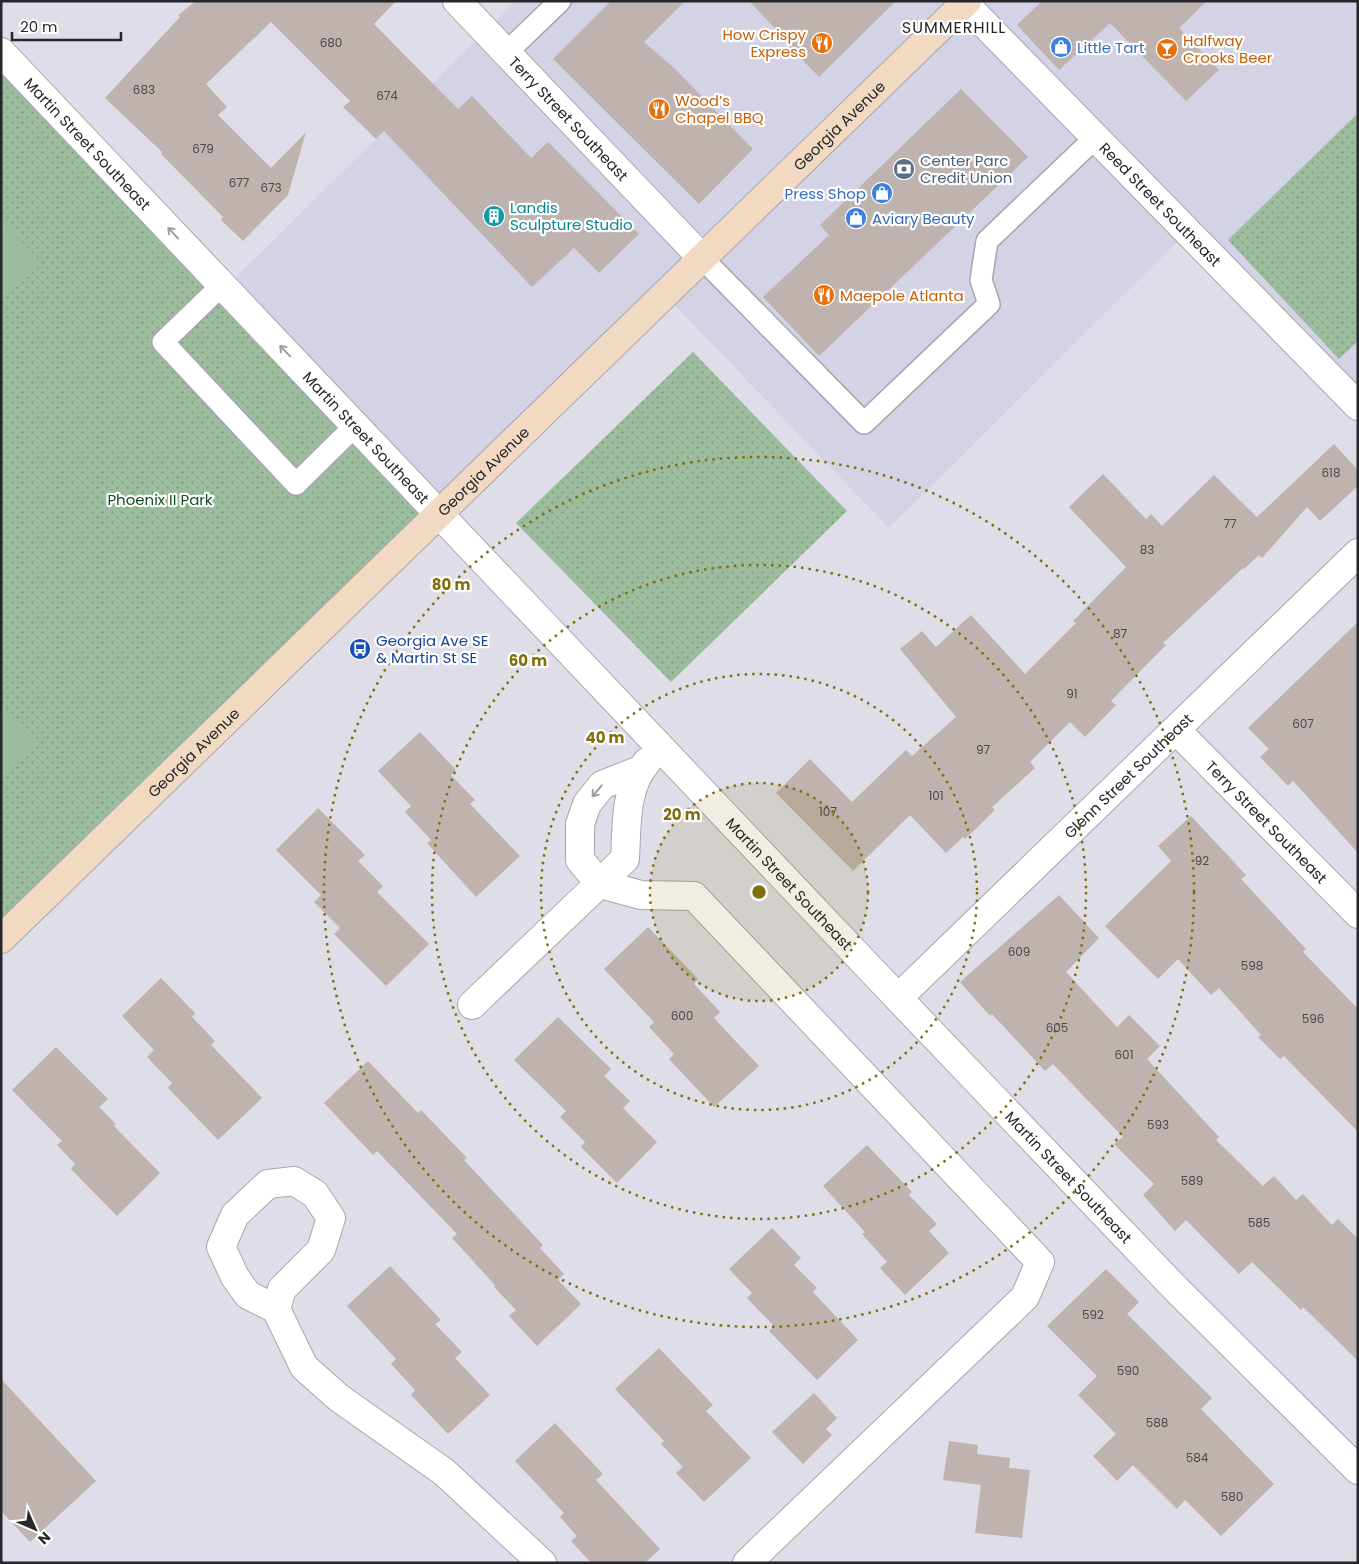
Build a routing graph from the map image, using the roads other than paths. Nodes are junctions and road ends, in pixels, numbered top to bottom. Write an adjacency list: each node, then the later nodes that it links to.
1 (457, 1): 5 (street, Terry Street Southeast)
2 (560, 1): 5 (lane)
3 (964, 2): 6 (street, Reed Street Southeast); 7 (main road, Georgia Avenue)
4 (1, 52): 8 (street, Martin Street Southeast, one-way to 4)
5 (506, 53): 7 (street, Terry Street Southeast)
6 (1095, 138): 7 (lane); 9 (street, Reed Street Southeast)
7 (702, 258): 11 (main road, Georgia Avenue)
8 (222, 286): 10 (street, Martin Street Southeast, one-way to 8); 10 (lane)
9 (1358, 406)
10 (355, 426): 11 (street, Martin Street Southeast)
11 (439, 514): 14 (street, Martin Street Southeast); 18 (main road, Georgia Avenue)
12 (1358, 553): 13 (street, Glenn Street Southeast)
13 (1176, 730): 17 (street, Terry Street Southeast); 19 (street, Glenn Street Southeast)
14 (660, 747): 15 (street); 19 (street, Martin Street Southeast)
15 (640, 770): 16 (street); 16 (street, one-way to 16)
16 (600, 884): 20 (street); 24 (street)
17 (1358, 914)
18 (1, 939)
19 (898, 998): 22 (street, Martin Street Southeast)
20 (472, 1005)
21 (276, 1310): 21 (street); 23 (street)
22 (1358, 1470)
23 (542, 1563)
24 (747, 1563)

